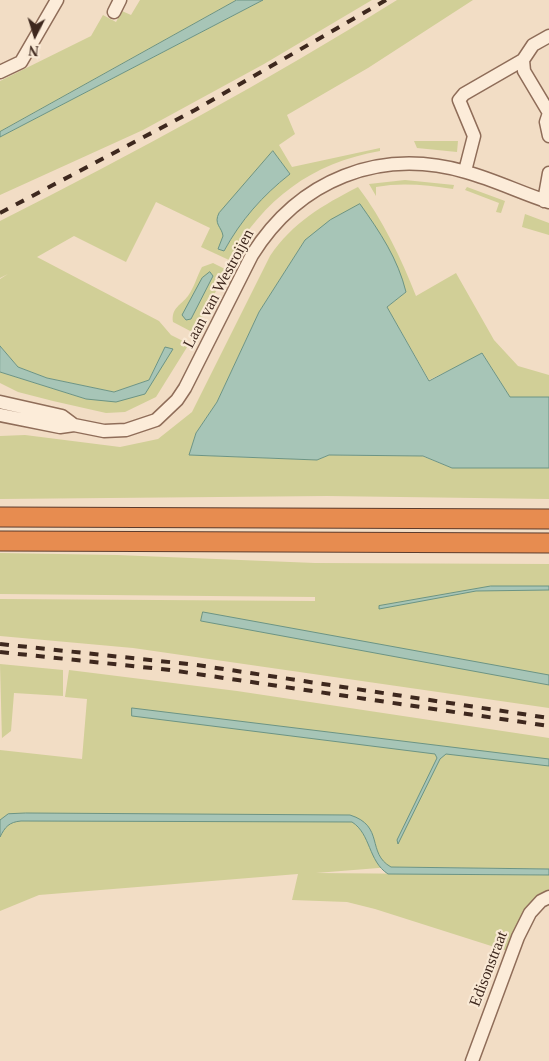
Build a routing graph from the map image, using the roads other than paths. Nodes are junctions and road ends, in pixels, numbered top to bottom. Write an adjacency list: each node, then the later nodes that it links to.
1 (57, 0): 6 (street)
2 (120, 0): 3 (street)
3 (114, 12)
4 (549, 36): 5 (street)
5 (523, 60): 7 (street); 8 (street)
6 (0, 72)
7 (549, 136)
8 (465, 171): 10 (street, Laan van Westroijen); 13 (street, Laan van Westroijen)
9 (549, 173): 10 (street)
10 (547, 201)
11 (0, 402): 13 (street, Laan van Westroijen)
12 (0, 414): 13 (street, Laan van Westroijen)
13 (74, 425)
14 (0, 517): 15 (highway)
15 (549, 519)
16 (0, 541): 17 (highway)
17 (549, 543)
18 (549, 897): 19 (street, Edisonstraat)
19 (472, 1061)

